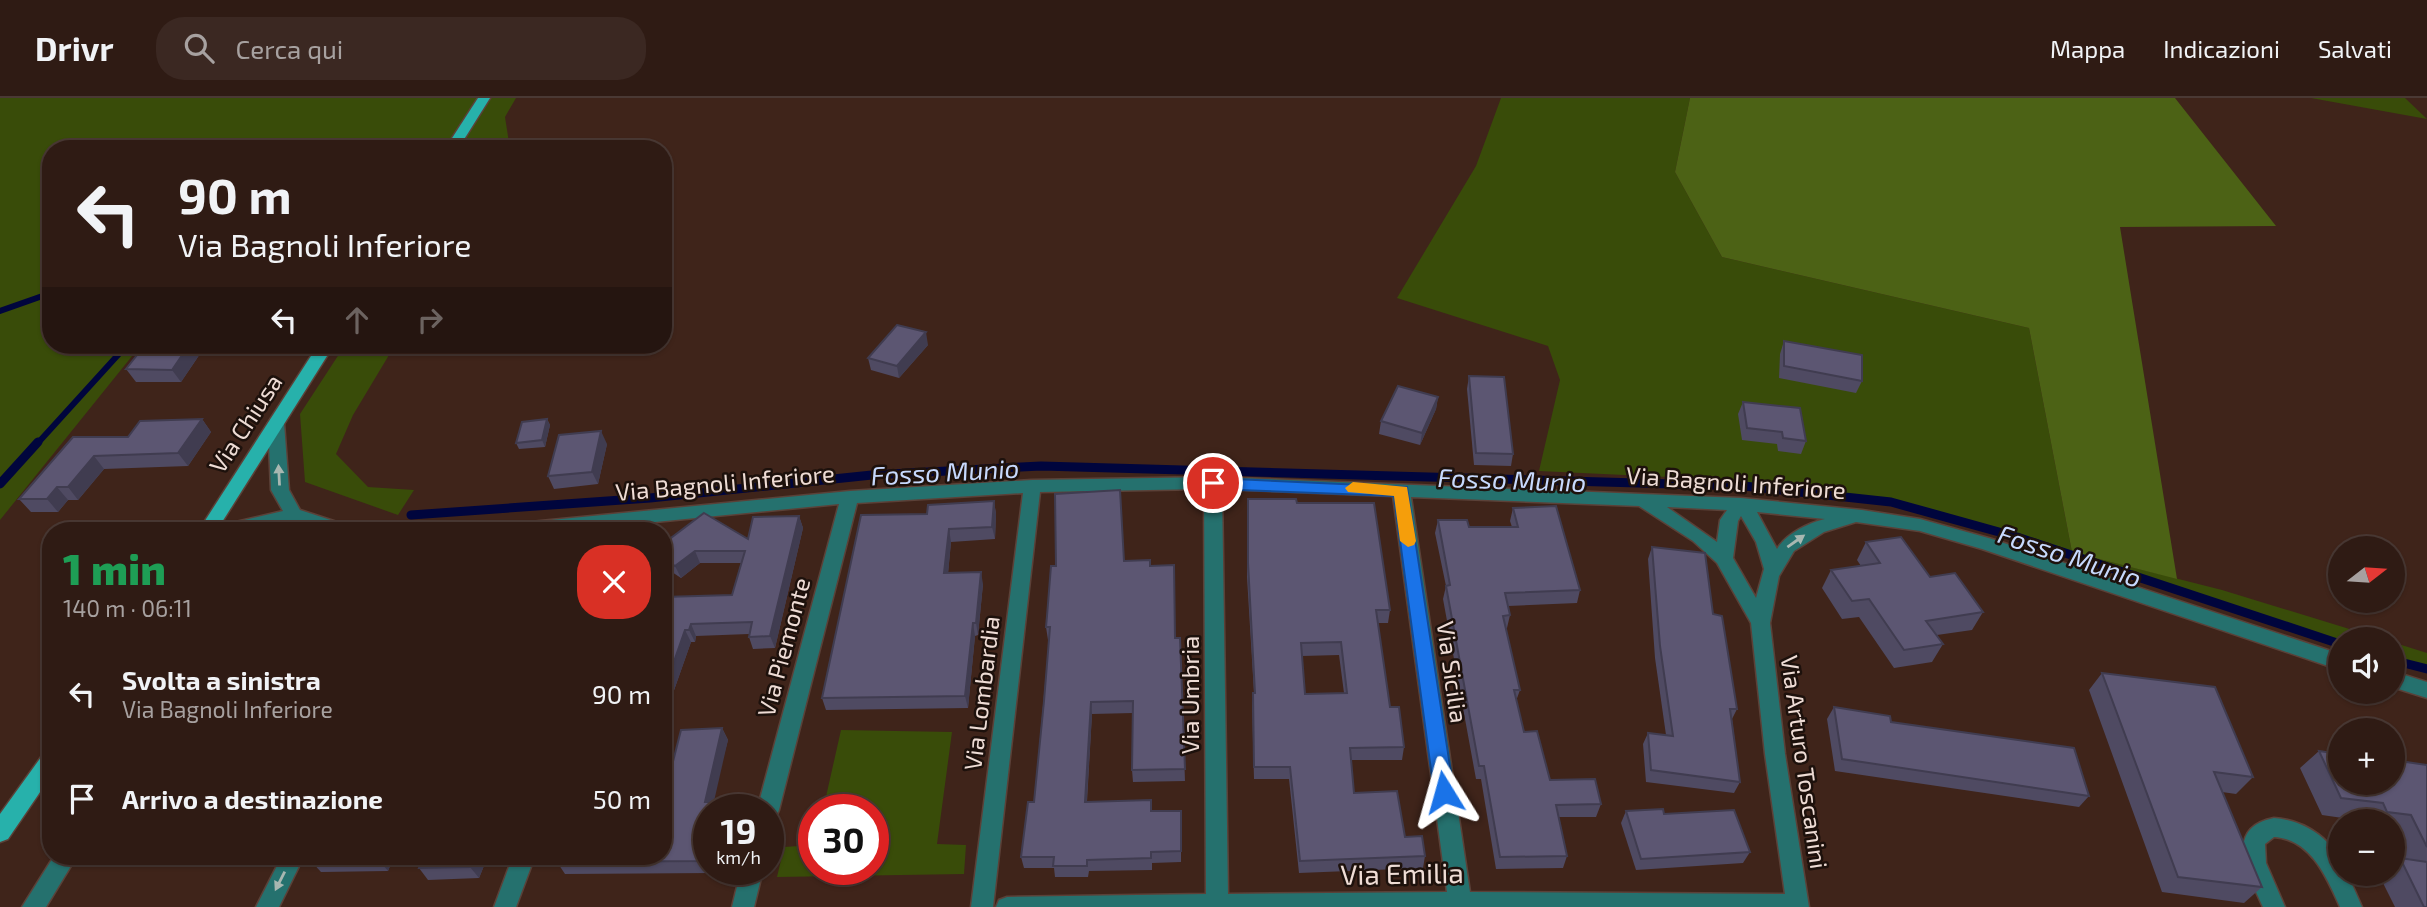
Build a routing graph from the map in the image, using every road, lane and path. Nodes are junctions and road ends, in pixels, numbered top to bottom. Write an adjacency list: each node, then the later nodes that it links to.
1 (484, 98): 2 (main road)
2 (457, 140)
3 (321, 354): 4 (main road, Via Chiusa)
4 (276, 423): 11 (street, one-way to 4); 13 (main road, Via Chiusa)
5 (1213, 483): 6 (street, Via Bagnoli Inferiore); 7 (street, Via Bagnoli Inferiore); 32 (street, Via Umbria)
6 (1032, 486): 8 (street, Via Bagnoli Inferiore); 38 (street, Via Lombardia)
7 (1401, 491): 9 (street, Via Bagnoli Inferiore); 30 (street, Via Sicilia)
8 (850, 497): 16 (street, Via Bagnoli Inferiore); 24 (street, Via Piemonte)
9 (1645, 502): 10 (street, Via Bagnoli Inferiore); 17 (street, Via Arturo Toscanini)
10 (1741, 504): 12 (street, Via Bagnoli Inferiore); 17 (street); 18 (street)
11 (294, 515): 14 (street); 15 (street)
12 (1862, 516): 18 (street, Via Arturo Toscanini, one-way to 12); 20 (street, Via Bagnoli Inferiore)
13 (213, 522)
14 (255, 522)
15 (315, 522)
16 (648, 522)
17 (1724, 558): 19 (street, Via Arturo Toscanini)
18 (1773, 569): 19 (street, Via Arturo Toscanini)
19 (1760, 623): 33 (street, Via Arturo Toscanini)
20 (2328, 658)
21 (2405, 683): 22 (street)
22 (2427, 690)
23 (42, 772): 25 (main road)
24 (772, 794)
25 (0, 832)
26 (60, 865): 34 (street)
27 (288, 865): 35 (street, one-way to 35)
28 (521, 865): 36 (street)
29 (748, 885): 37 (street)
30 (1460, 902): 31 (street, Via Emilia); 33 (street, Via Emilia)
31 (1355, 905): 32 (street, Via Emilia)
32 (1217, 906): 39 (street, Via Emilia)
33 (1798, 906)
34 (33, 907)
35 (267, 907)
36 (505, 907)
37 (743, 907)
38 (982, 907)
39 (1007, 907)
40 (2274, 907): 41 (street)
41 (2351, 907)

